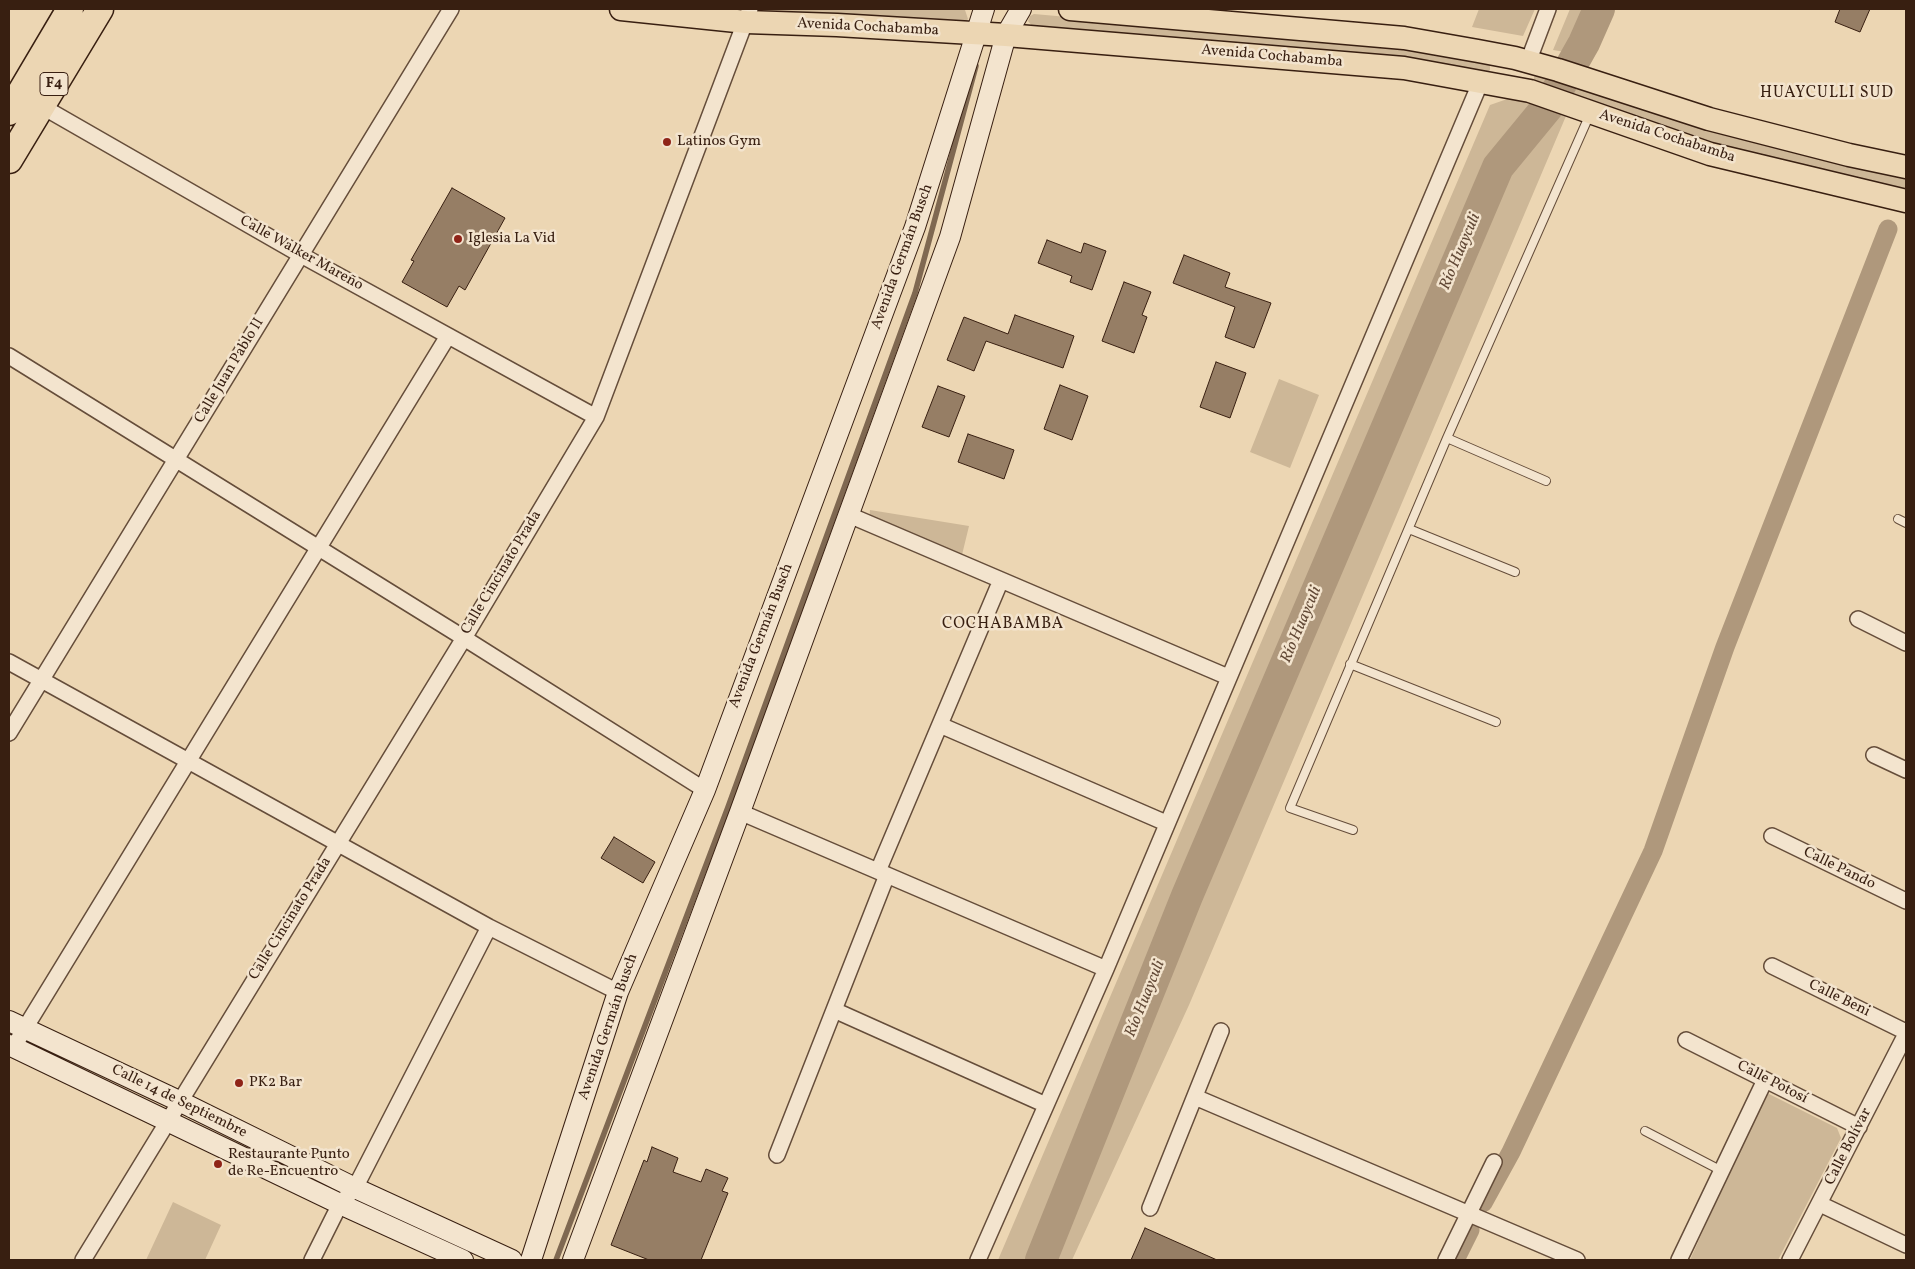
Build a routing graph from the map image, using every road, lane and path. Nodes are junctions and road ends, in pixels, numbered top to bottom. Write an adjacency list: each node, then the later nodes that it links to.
1 (70, 9): 15 (highway, F4)
2 (100, 9): 15 (highway, F4)
3 (451, 9): 20 (street, Calle Juan Pablo II)
4 (621, 9): 9 (main road, Avenida Cochabamba)
5 (984, 9): 10 (street, Avenida Germán Busch)
6 (1021, 9): 11 (street)
7 (1070, 9): 12 (main road, Avenida Cochabamba)
8 (1548, 9): 12 (street)
9 (748, 15): 10 (main road, Avenida Cochabamba); 23 (street, Calle Cincinato Prada)
10 (976, 34): 11 (main road, Avenida Cochabamba); 47 (street, Avenida Germán Busch)
11 (1006, 35): 13 (main road, Avenida Cochabamba); 27 (street)
12 (1522, 60): 14 (main road); 18 (main road, Avenida Cochabamba)
13 (1482, 81): 14 (main road, Avenida Cochabamba); 39 (street)
14 (1507, 86): 16 (main road, Avenida Cochabamba)
15 (20, 100): 17 (highway, F4); 20 (street, Calle Walker Mareño)
16 (1591, 112): 19 (main road, Avenida Cochabamba); 24 (lane)
17 (9, 160)
18 (1906, 167)
19 (1906, 201)
20 (301, 255): 21 (street, Calle Walker Mareño); 25 (street, Calle Juan Pablo II)
21 (448, 336): 23 (street, Calle Walker Mareño); 31 (street)
22 (9, 356): 25 (street)
23 (596, 417): 35 (street, Calle Cincinato Prada)
24 (1447, 438): 26 (lane); 30 (lane)
25 (176, 460): 31 (street); 40 (street, Calle Juan Pablo II)
26 (1546, 481)
27 (849, 515): 33 (street); 48 (street)
28 (1898, 519): 29 (lane)
29 (1906, 523)
30 (1409, 529): 32 (lane); 38 (lane)
31 (318, 549): 35 (street); 45 (street)
32 (1515, 572)
33 (1001, 580): 39 (street); 42 (street)
34 (1858, 619): 36 (street)
35 (464, 638): 47 (street); 52 (street, Calle Cincinato Prada)
36 (1906, 644)
37 (9, 662): 40 (street)
38 (1350, 664): 41 (lane); 50 (lane)
39 (1228, 677): 49 (street)
40 (41, 680): 43 (street, Calle Juan Pablo II); 45 (street)
41 (1496, 722)
42 (940, 725): 49 (street); 53 (street)
43 (9, 733)
44 (1874, 755): 46 (street)
45 (190, 761): 52 (street); 60 (street)
46 (1906, 770)
47 (705, 790): 58 (street, Avenida Germán Busch)
48 (740, 812): 53 (street); 86 (street)
49 (1166, 823): 57 (street)
50 (1353, 830)
51 (1772, 836): 54 (street, Calle Pando)
52 (338, 843): 55 (street); 67 (street, Calle Cincinato Prada)
53 (882, 873): 57 (street); 59 (street)
54 (1906, 901)
55 (489, 926): 58 (street); 75 (street)
56 (1772, 966): 62 (street, Calle Beni)
57 (1106, 969): 68 (street)
58 (618, 992): 85 (street, Avenida Germán Busch)
59 (834, 1010): 68 (street); 72 (street)
60 (16, 1025): 64 (street); 67 (street, Calle 14 de Septiembre)
61 (1221, 1031): 66 (street)
62 (1906, 1033): 70 (street, Calle Bolívar)
63 (1686, 1040): 65 (street, Calle Potosí)
64 (11, 1047): 69 (street, Calle 14 de Septiembre)
65 (1765, 1080): 70 (street, Calle Potosí); 74 (street)
66 (1195, 1097): 78 (street); 79 (street)
67 (179, 1101): 69 (street, Calle Cincinato Prada); 75 (street, Calle 14 de Septiembre)
68 (1046, 1105): 87 (street)
69 (167, 1120): 76 (street, Calle 14 de Septiembre); 81 (street, Calle Cincinato Prada)
70 (1859, 1127): 77 (street, Calle Bolívar)
71 (1645, 1131): 74 (lane)
72 (777, 1155)
73 (1494, 1162): 79 (street)
74 (1722, 1171): 90 (street)
75 (355, 1188): 76 (street); 84 (street, Calle 14 de Septiembre)
76 (340, 1204): 82 (street); 83 (street, Calle 14 de Septiembre)
77 (1820, 1204): 80 (street); 91 (street, Calle Bolívar)
78 (1150, 1208)
79 (1470, 1213): 88 (street); 89 (street)
80 (1906, 1246)
81 (83, 1260)
82 (312, 1260)
83 (463, 1260)
84 (512, 1260)
85 (531, 1260)
86 (573, 1260)
87 (978, 1260)
88 (1446, 1260)
89 (1577, 1260)
90 (1679, 1260)
91 (1790, 1260)

